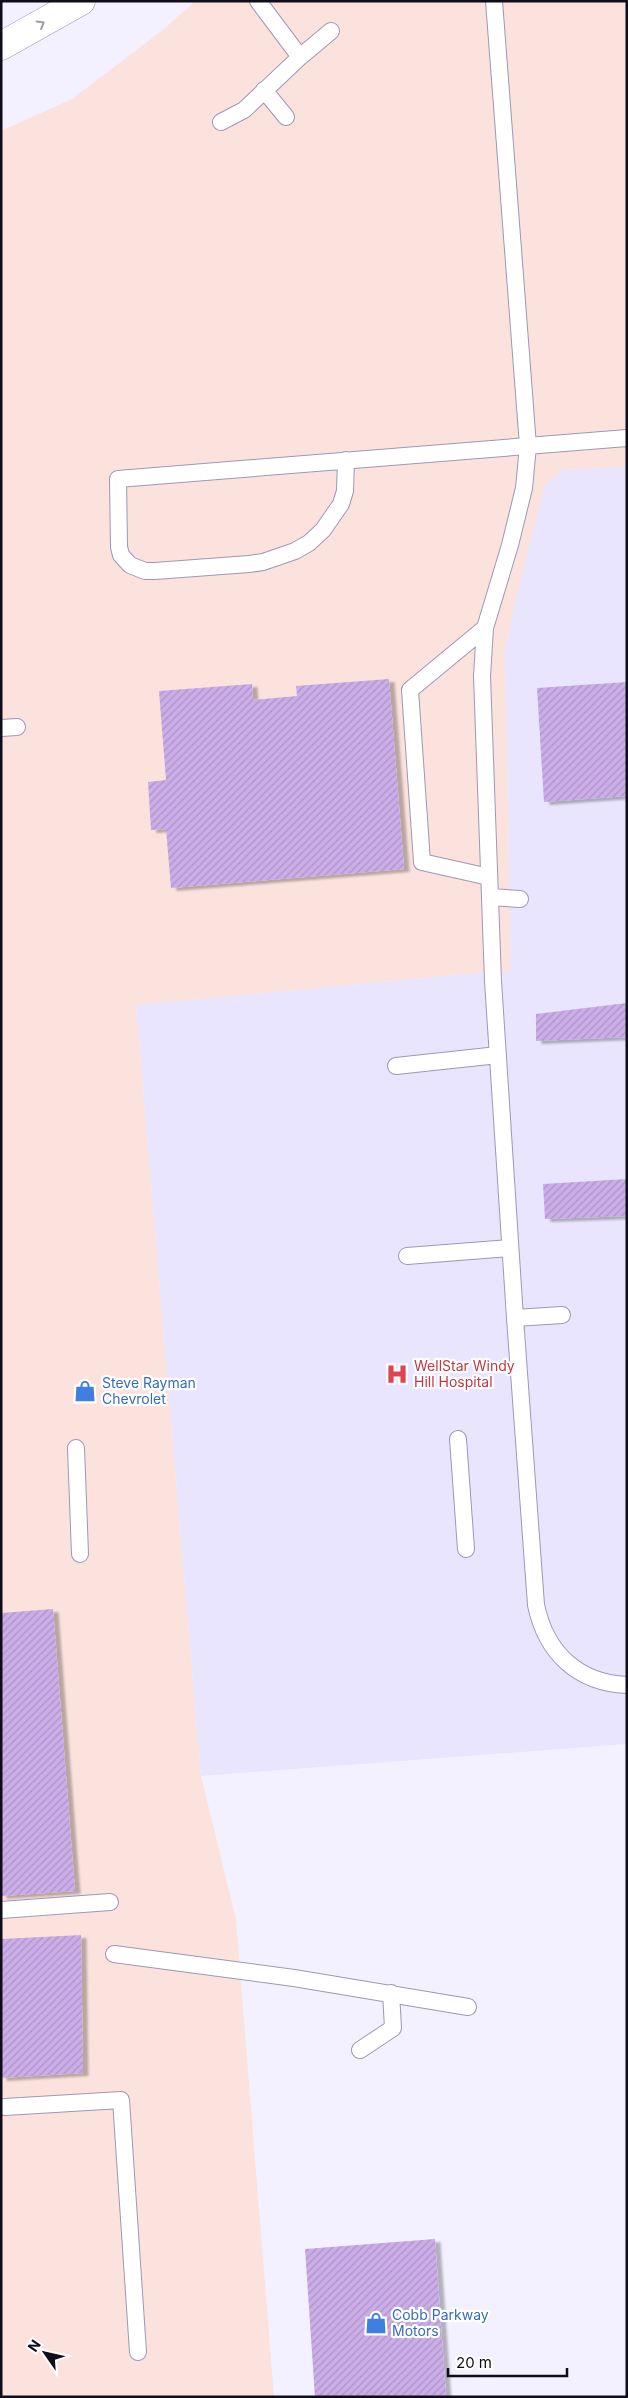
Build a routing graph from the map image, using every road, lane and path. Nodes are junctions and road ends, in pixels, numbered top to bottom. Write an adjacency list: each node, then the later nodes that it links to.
1 (81, 1): 5 (main road, one-way to 1)
2 (258, 1): 6 (lane)
3 (494, 1): 11 (lane)
4 (331, 31): 6 (lane)
5 (1, 46)
6 (300, 57): 7 (lane)
7 (264, 90): 8 (lane); 9 (lane)
8 (286, 117)
9 (221, 122)
10 (627, 438): 11 (lane)
11 (528, 446): 12 (lane); 13 (lane)
12 (346, 460): 12 (lane)
13 (485, 628): 14 (lane); 14 (lane)
14 (489, 877): 15 (lane)
15 (490, 897): 16 (lane); 17 (lane)
16 (520, 899)
17 (498, 1055): 18 (lane); 19 (lane)
18 (396, 1066)
19 (510, 1248): 20 (lane); 22 (lane)
20 (407, 1256)
21 (562, 1315): 22 (lane)
22 (514, 1318): 27 (lane)
23 (458, 1439): 25 (lane)
24 (76, 1448): 26 (lane)
25 (466, 1549)
26 (80, 1554)
27 (627, 1685)
28 (110, 1902): 29 (lane)
29 (1, 1910)
30 (114, 1954): 31 (lane)
31 (391, 1993): 32 (lane); 33 (lane)
32 (468, 2007)
33 (360, 2050)
34 (5, 2107): 35 (lane)
35 (138, 2352)

